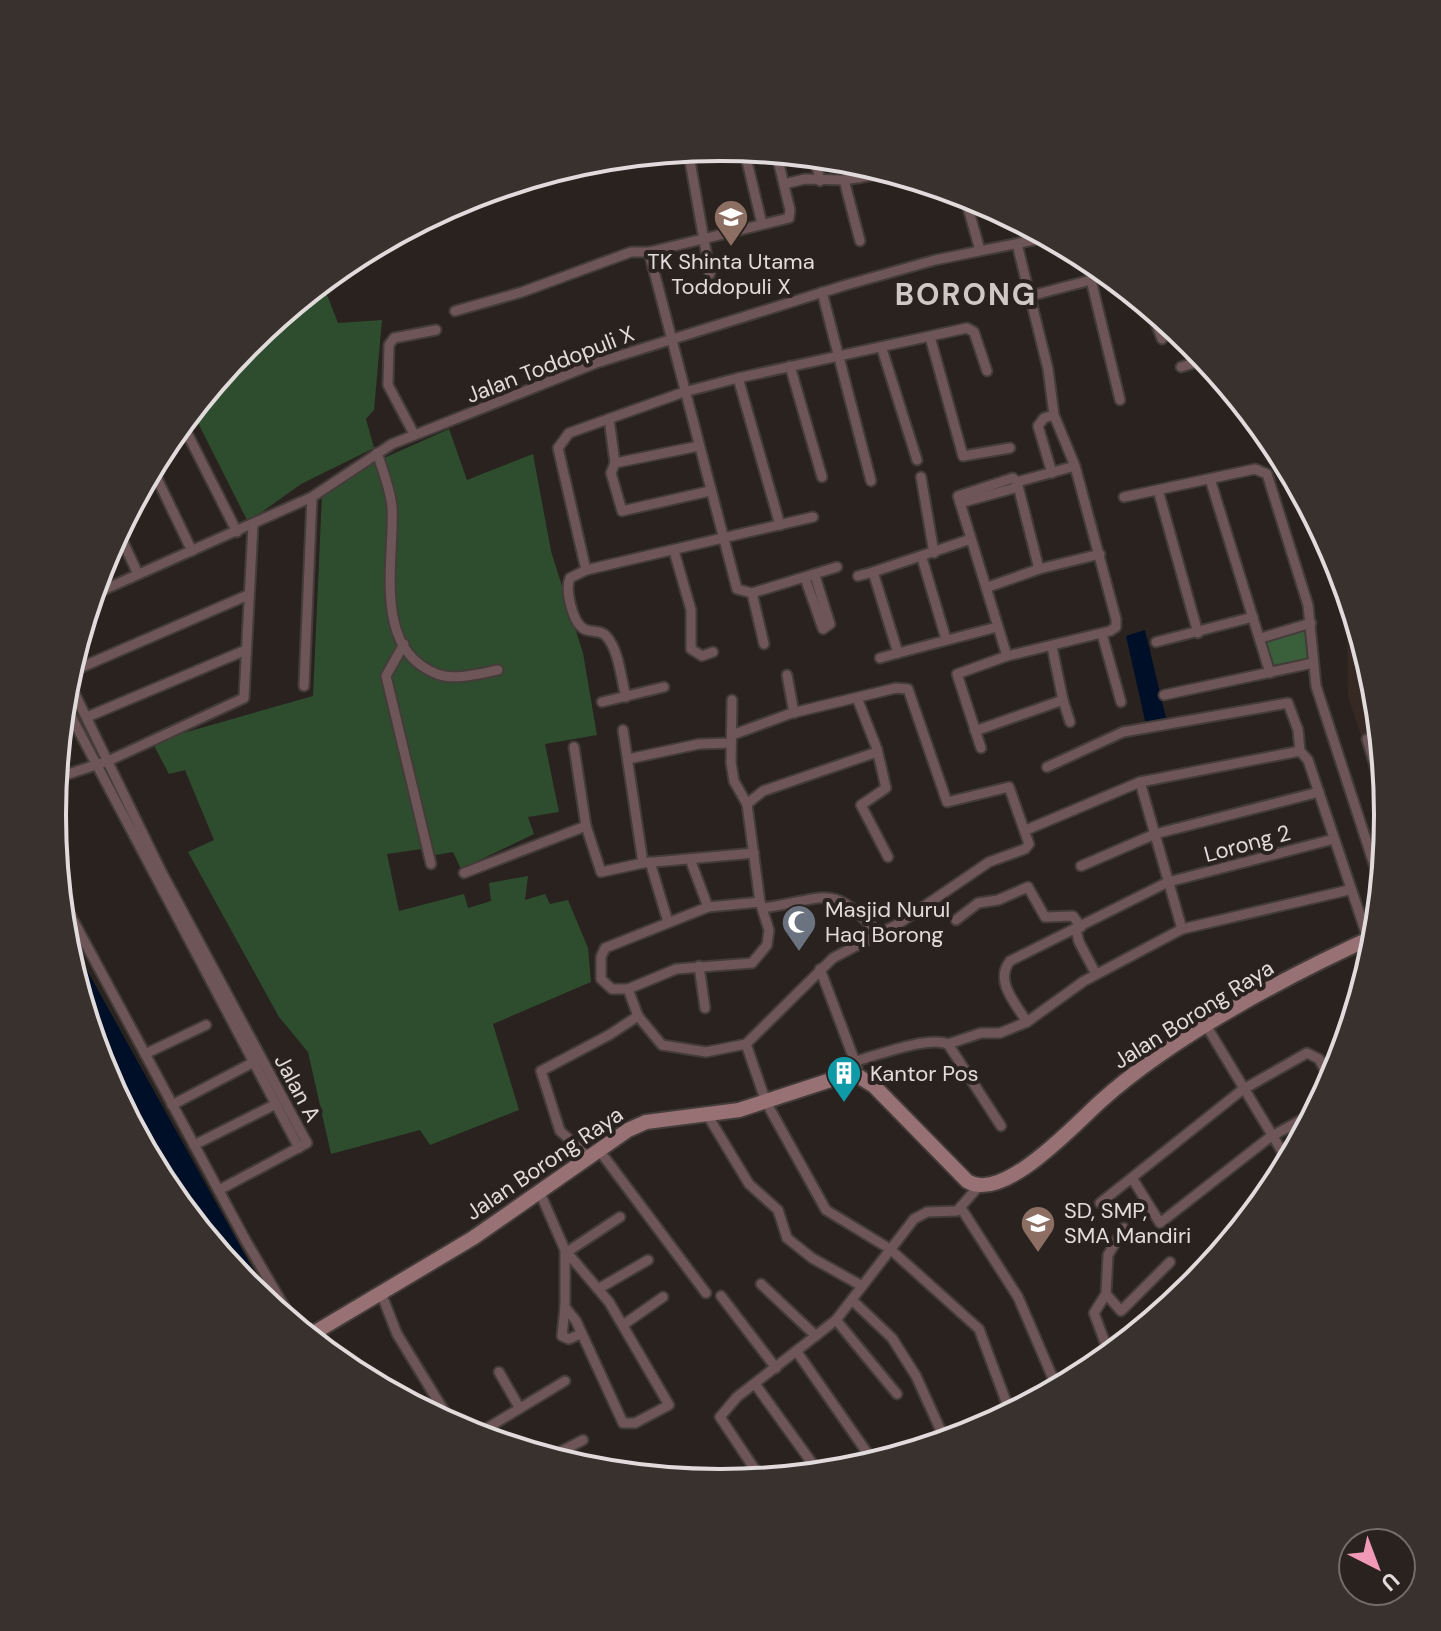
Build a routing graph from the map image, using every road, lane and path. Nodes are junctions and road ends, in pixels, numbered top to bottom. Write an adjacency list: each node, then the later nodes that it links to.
1 (690, 162): 12 (street)
2 (747, 162): 11 (street)
3 (779, 164): 9 (street)
4 (818, 169): 8 (street)
5 (863, 177): 6 (street)
6 (859, 178): 7 (street)
7 (844, 180): 8 (street); 14 (street)
8 (820, 181): 9 (street)
9 (784, 184): 11 (street)
10 (969, 210): 16 (street)
11 (762, 224): 12 (street)
12 (703, 236): 17 (street); 18 (street)
13 (1033, 240): 15 (street, Jalan Toddopuli X)
14 (860, 241)
15 (1017, 244): 16 (street, Jalan Toddopuli X); 22 (street)
16 (980, 250): 21 (street, Jalan Toddopuli X)
17 (649, 252): 23 (street); 27 (street)
18 (710, 274)
19 (1095, 279): 20 (street)
20 (1091, 280): 22 (street); 37 (street)
21 (822, 292): 27 (street, Jalan Toddopuli X); 30 (street)
22 (1030, 296): 38 (street)
23 (455, 311)
24 (1158, 329): 28 (street)
25 (436, 330): 40 (street)
26 (930, 337): 29 (street); 34 (street); 43 (street)
27 (671, 339): 36 (street); 40 (street, Jalan Toddopuli X)
28 (1162, 339)
29 (882, 349): 30 (street); 45 (street)
30 (837, 356): 32 (street); 53 (street)
31 (1193, 363): 33 (street)
32 (790, 366): 35 (street); 49 (street)
33 (1181, 367)
34 (987, 371)
35 (738, 378): 36 (street); 61 (street)
36 (684, 392): 39 (street); 42 (street)
37 (1120, 400)
38 (1054, 415): 47 (street); 48 (street)
39 (609, 419): 46 (street); 73 (street)
40 (414, 434): 44 (street, Jalan Toddopuli X)
41 (188, 435): 62 (street)
42 (699, 446): 46 (street); 56 (street)
43 (1010, 448)
44 (377, 453): 57 (street, Jalan Toddopuli X); 90 (street)
45 (917, 460)
46 (615, 463): 56 (street)
47 (1075, 466): 48 (street); 69 (street)
48 (1052, 473): 54 (street)
49 (822, 477)
50 (921, 477): 68 (street)
51 (1210, 479): 55 (street); 82 (street); 83 (street)
52 (158, 481): 66 (street)
53 (871, 481)
54 (1018, 485): 63 (street); 72 (street)
55 (1158, 490): 58 (street); 85 (street)
56 (710, 491): 64 (street)
57 (312, 497): 60 (street, Jalan Toddopuli X); 103 (street)
58 (1124, 497)
59 (813, 517): 61 (street)
60 (253, 525): 62 (street, Jalan Toddopuli X); 81 (street)
61 (780, 525): 64 (street)
62 (237, 532): 66 (street, Jalan Toddopuli X)
63 (971, 539): 68 (street); 78 (street)
64 (722, 540): 67 (street); 80 (street)
65 (125, 545): 75 (street)
66 (192, 551): 75 (street, Jalan Toddopuli X)
67 (674, 551): 73 (street); 94 (street)
68 (934, 553): 70 (street)
69 (1100, 554): 72 (street); 86 (street)
70 (922, 558): 74 (street); 88 (street)
71 (837, 567): 77 (street)
72 (1039, 569): 78 (street)
73 (586, 570): 107 (street)
74 (873, 572): 76 (street); 95 (street)
75 (138, 574): 79 (street, Jalan Toddopuli X)
76 (858, 576)
77 (810, 577): 77 (street); 80 (street)
78 (988, 587): 84 (street)
79 (107, 588)
80 (752, 593): 91 (street)
81 (248, 595): 93 (street); 99 (street)
82 (1253, 617): 85 (street); 87 (street)
83 (1311, 623): 87 (street); 98 (street)
84 (997, 627): 88 (street); 96 (street)
85 (1198, 633): 89 (street)
86 (1102, 634): 92 (street); 112 (street)
87 (1261, 638): 101 (street)
88 (946, 639): 95 (street)
89 (1156, 642)
90 (404, 644): 100 (street); 144 (street)
91 (764, 644)
92 (1052, 647): 96 (street); 110 (street)
93 (246, 650): 114 (street); 128 (street)
94 (713, 652)
95 (898, 653): 97 (street)
96 (1007, 656): 119 (street)
97 (880, 658)
98 (1313, 663): 101 (street); 143 (street)
99 (83, 669)
100 (498, 670)
101 (1270, 673): 105 (street)
102 (787, 675): 113 (street)
103 (304, 686)
104 (664, 687): 107 (street)
105 (1164, 695)
106 (78, 697): 114 (street, Jalan A)
107 (626, 697): 111 (street)
108 (857, 698): 113 (street); 125 (street); 136 (street)
109 (732, 700): 120 (street)
110 (1063, 700): 117 (street); 119 (street)
111 (602, 702)
112 (1121, 702)
113 (794, 713): 120 (street)
114 (86, 715): 115 (street); 128 (street, Jalan A)
115 (74, 718)
116 (74, 720): 129 (street, Jalan A)
117 (1070, 722)
118 (623, 730): 127 (street)
119 (975, 731): 123 (street)
120 (731, 739): 127 (street); 134 (street)
121 (1370, 741): 126 (street)
122 (574, 747): 135 (street)
123 (981, 748)
124 (1300, 751): 130 (street); 132 (street); 133 (street)
125 (877, 752): 134 (street); 140 (street)
126 (1372, 755)
127 (628, 759): 142 (street)
128 (108, 761): 129 (street); 147 (street, Jalan A)
129 (96, 764): 131 (street); 147 (street, Jalan A)
130 (1047, 767)
131 (67, 774)
132 (1140, 782): 136 (street); 137 (street)
133 (1319, 792): 137 (street); 138 (street)
134 (747, 804): 139 (street)
135 (586, 826): 142 (street); 146 (street)
136 (1026, 830): 158 (street)
137 (1155, 834): 145 (street); 148 (street)
138 (1334, 839): 148 (street, Lorong 2); 149 (street)
139 (754, 853): 141 (street); 150 (street)
140 (888, 857)
141 (690, 859): 142 (street); 151 (street)
142 (646, 862): 153 (street)
143 (1373, 863)
144 (431, 864)
145 (1081, 866)
146 (464, 873)
147 (158, 875): 169 (street, Jalan A)
148 (1168, 882): 156 (street, Lorong 2); 157 (street)
149 (1349, 890): 154 (street); 157 (street)
150 (762, 905): 151 (street); 158 (street); 160 (street)
151 (708, 907): 153 (street)
152 (956, 920): 156 (street)
153 (668, 922): 163 (street)
154 (1365, 923)
155 (76, 926): 172 (street)
156 (1079, 929): 162 (street); 166 (street, Lorong 2)
157 (1182, 929): 162 (street)
158 (879, 934): 161 (street)
159 (1362, 942): 168 (main road, Jalan Borong Raya)
160 (699, 966): 163 (street); 164 (street)
161 (820, 969): 170 (street); 174 (street)
162 (1096, 974): 166 (street)
163 (628, 989): 165 (street)
164 (705, 1008)
165 (638, 1016): 170 (street); 187 (street)
166 (1027, 1022): 171 (street)
167 (206, 1025): 172 (street)
168 (1207, 1027): 176 (street); 189 (main road, Jalan Borong Raya)
169 (246, 1036): 173 (street, Jalan A); 185 (street, Jalan A)
170 (746, 1044): 177 (street)
171 (948, 1044): 174 (street); 182 (street)
172 (145, 1054): 179 (street)
173 (254, 1062): 178 (street, Jalan A); 179 (street)
174 (857, 1068): 177 (main road, Jalan Borong Raya); 189 (main road)
175 (1324, 1068): 176 (street)
176 (1242, 1090): 183 (street); 188 (street)
177 (766, 1102): 180 (main road, Jalan Borong Raya); 196 (street)
178 (276, 1104): 184 (street); 185 (street, Jalan A)
179 (172, 1105): 184 (street)
180 (708, 1116): 187 (main road, Jalan Borong Raya); 201 (street)
181 (1299, 1121): 183 (street)
182 (1001, 1126)
183 (1270, 1137): 186 (street); 188 (street)
184 (194, 1145): 190 (street)
185 (299, 1148): 190 (street)
186 (1281, 1152)
187 (593, 1153): 191 (main road, Jalan Borong Raya); 204 (street)
188 (1132, 1178): 192 (street)
189 (979, 1186): 193 (street)
190 (219, 1190): 209 (street)
191 (540, 1193): 197 (street); 203 (main road, Jalan Borong Raya)
192 (1100, 1203)
193 (961, 1208): 196 (street); 220 (street)
194 (620, 1217): 197 (street)
195 (1124, 1228): 205 (street)
196 (890, 1249): 201 (street); 224 (street)
197 (566, 1251): 202 (street); 210 (street)
198 (648, 1260): 202 (street)
199 (1170, 1262): 205 (street)
200 (761, 1284): 215 (street)
201 (862, 1286): 208 (street)
202 (598, 1289): 212 (street)
203 (381, 1293): 213 (main road, Jalan Borong Raya); 226 (street)
204 (706, 1293)
205 (1106, 1294): 216 (street)
206 (721, 1296): 218 (street)
207 (663, 1297): 212 (street)
208 (852, 1300): 211 (street); 228 (street)
209 (281, 1301)
210 (565, 1307): 214 (street); 214 (street)
211 (836, 1320): 215 (street); 223 (street)
212 (623, 1325): 214 (street)
213 (317, 1331)
214 (580, 1334)
215 (816, 1336): 217 (street)
216 (1106, 1344)
217 (797, 1352): 218 (street); 231 (street)
218 (776, 1368): 222 (street)
219 (499, 1372): 225 (street)
220 (1053, 1379)
221 (565, 1381): 225 (street)
222 (755, 1384): 232 (street); 233 (street)
223 (897, 1394)
224 (1007, 1404)
225 (519, 1407): 227 (street)
226 (442, 1408)
227 (488, 1427)
228 (941, 1431)
229 (583, 1440): 230 (street)
230 (563, 1450)
231 (867, 1453)
232 (812, 1463)
233 (755, 1469)

